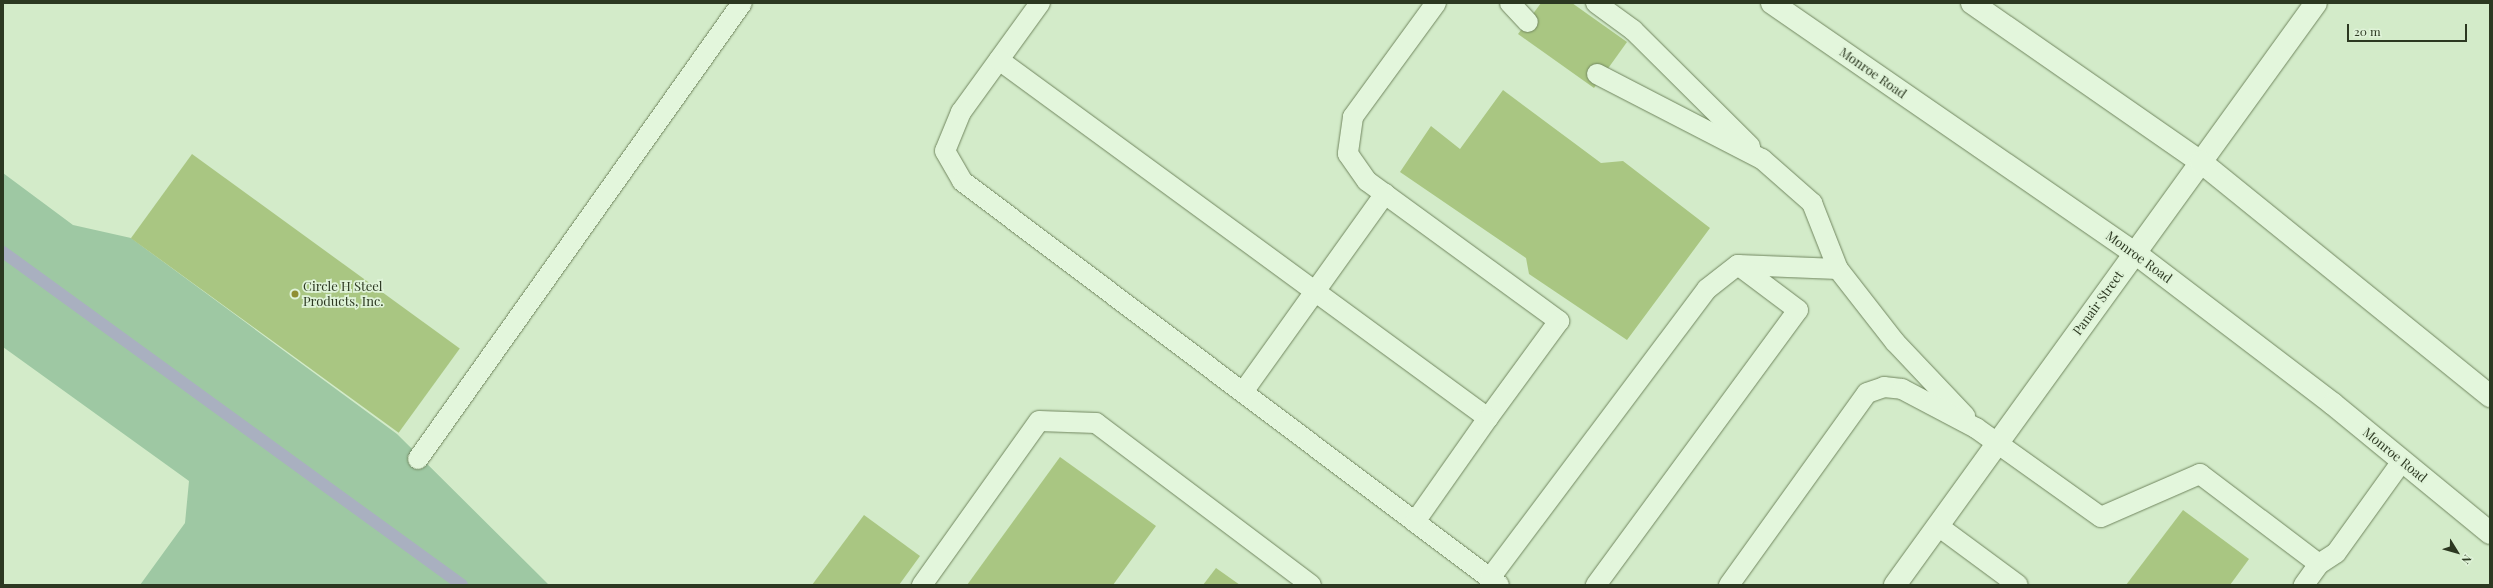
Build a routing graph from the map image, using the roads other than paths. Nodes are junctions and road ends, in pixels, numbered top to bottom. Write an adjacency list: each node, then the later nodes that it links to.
1 (742, 3): 24 (lane)
2 (1040, 3): 10 (lane)
3 (1436, 3): 14 (lane)
4 (1510, 3): 9 (lane)
5 (1596, 3): 12 (lane)
6 (1772, 3): 15 (main road, Monroe Road)
7 (1972, 3): 13 (main road)
8 (2316, 3): 13 (main road, Panair Street)
9 (1528, 22)
10 (999, 60): 18 (lane); 19 (lane)
11 (1597, 74): 12 (lane)
12 (1762, 159): 17 (lane)
13 (2201, 162): 15 (main road, Panair Street); 20 (main road)
14 (1386, 194): 18 (lane); 21 (lane)
15 (2135, 253): 23 (main road, Panair Street); 25 (main road, Monroe Road)
16 (1738, 265): 17 (lane); 30 (lane); 33 (lane)
17 (1838, 269): 22 (lane)
18 (1315, 292): 19 (lane); 21 (lane)
19 (1243, 392): 26 (lane)
20 (2490, 396)
21 (1488, 418): 26 (lane)
22 (1976, 428): 23 (lane); 34 (lane)
23 (1998, 444): 27 (main road, Panair Street); 29 (lane)
24 (418, 459)
25 (2402, 461): 28 (main road, Monroe Road); 29 (lane)
26 (1415, 522): 30 (lane)
27 (1938, 526): 35 (main road, Panair Street); 36 (lane)
28 (2490, 533)
29 (2319, 564): 37 (lane)
30 (1494, 582)
31 (922, 585): 32 (lane)
32 (1311, 585)
33 (1596, 585)
34 (1729, 585)
35 (1895, 585)
36 (2018, 585)
37 (2304, 585)

